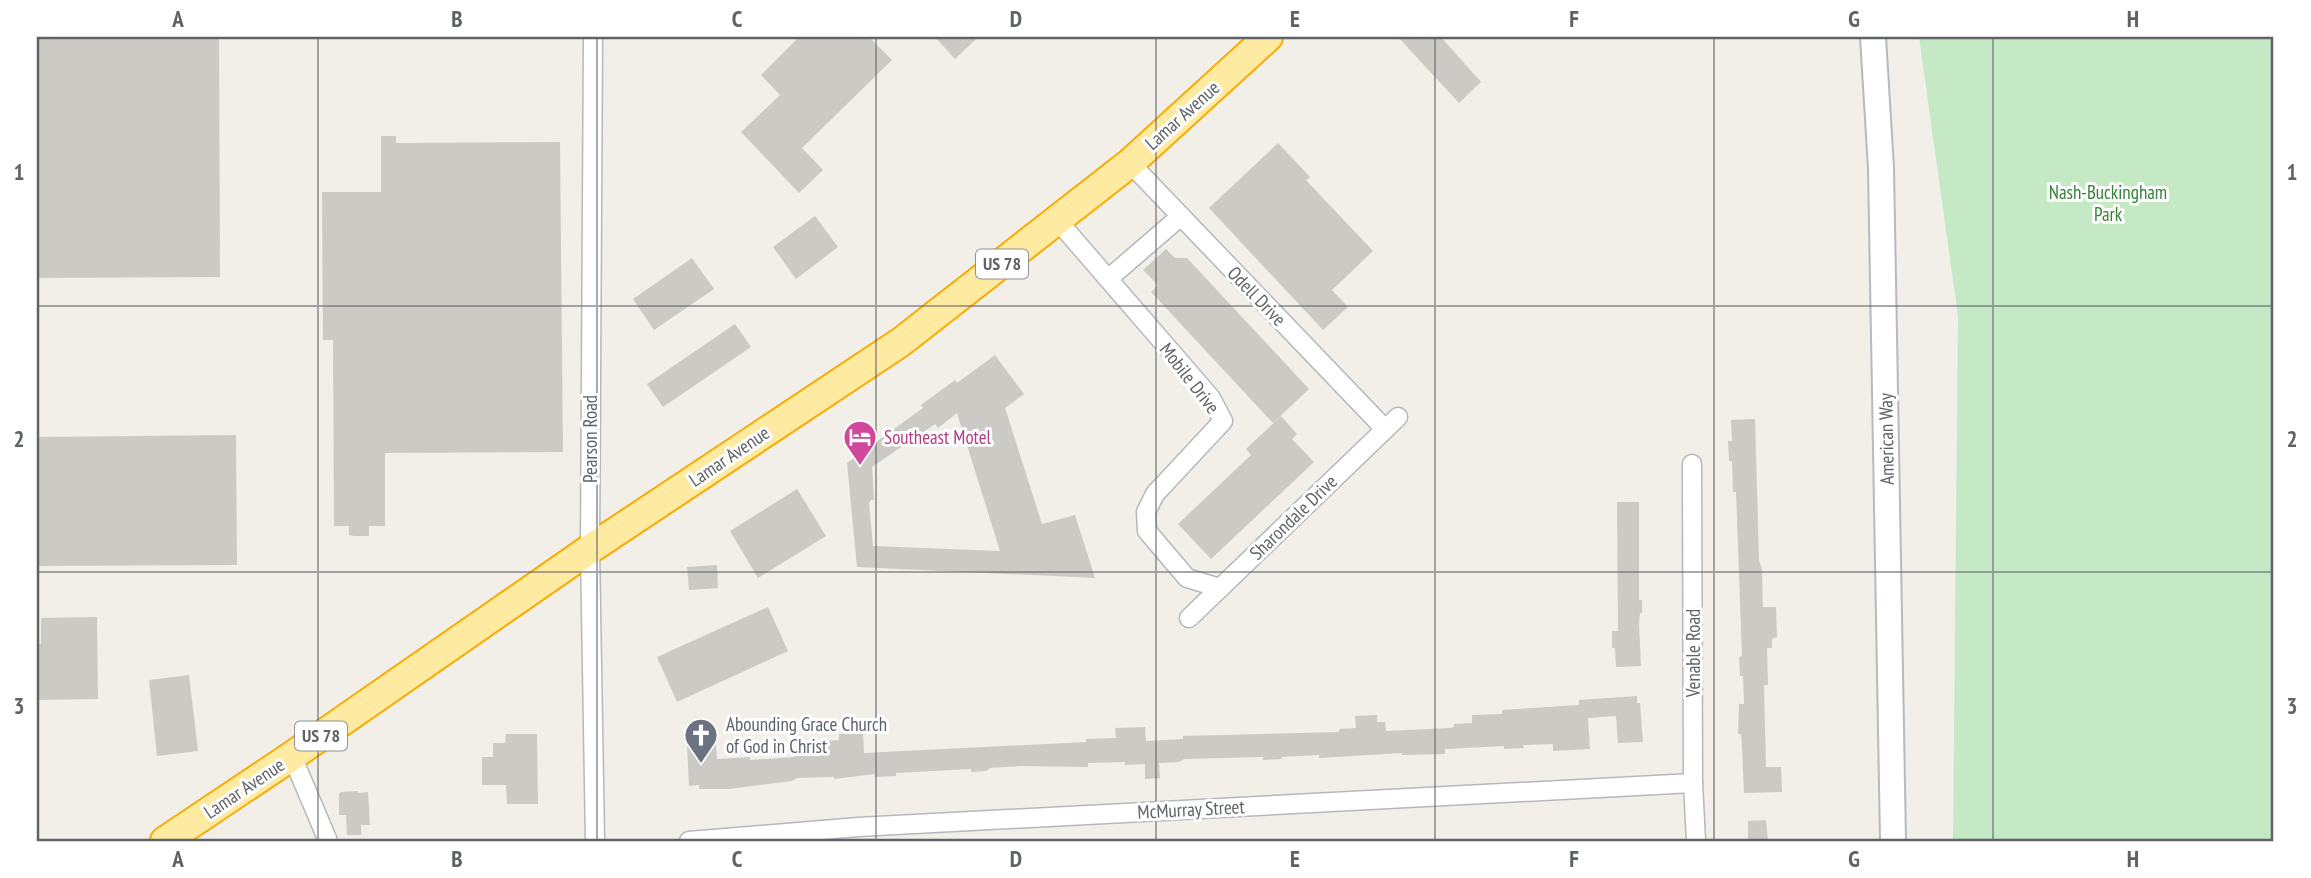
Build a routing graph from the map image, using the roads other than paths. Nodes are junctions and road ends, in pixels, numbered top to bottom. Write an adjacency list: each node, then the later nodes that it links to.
1 (593, 37): 10 (street, Pearson Road)
2 (1268, 37): 4 (highway, Lamar Avenue / US 78)
3 (1873, 37): 21 (main road, American Way)
4 (1130, 163): 5 (street, Odell Drive); 6 (highway, Lamar Avenue / US 78)
5 (1181, 216): 7 (street); 8 (street, Odell Drive)
6 (1058, 221): 7 (street, Mobile Drive); 10 (highway, Lamar Avenue / US 78)
7 (1108, 279): 11 (street, Mobile Drive)
8 (1392, 423): 11 (street, Sharondale Drive)
9 (1692, 464): 14 (street, Venable Road)
10 (590, 549): 13 (highway, Lamar Avenue / US 78); 18 (street, Pearson Road)
11 (1220, 588): 12 (street, Sharondale Drive)
12 (1189, 618)
13 (292, 756): 16 (highway, Lamar Avenue / US 78); 17 (street)
14 (1693, 782): 15 (street, McMurray Street); 20 (street, Venable Road)
15 (858, 834): 19 (street, McMurray Street)
16 (164, 841)
17 (328, 841)
18 (595, 841)
19 (689, 841)
20 (1696, 841)
21 (1893, 841)

